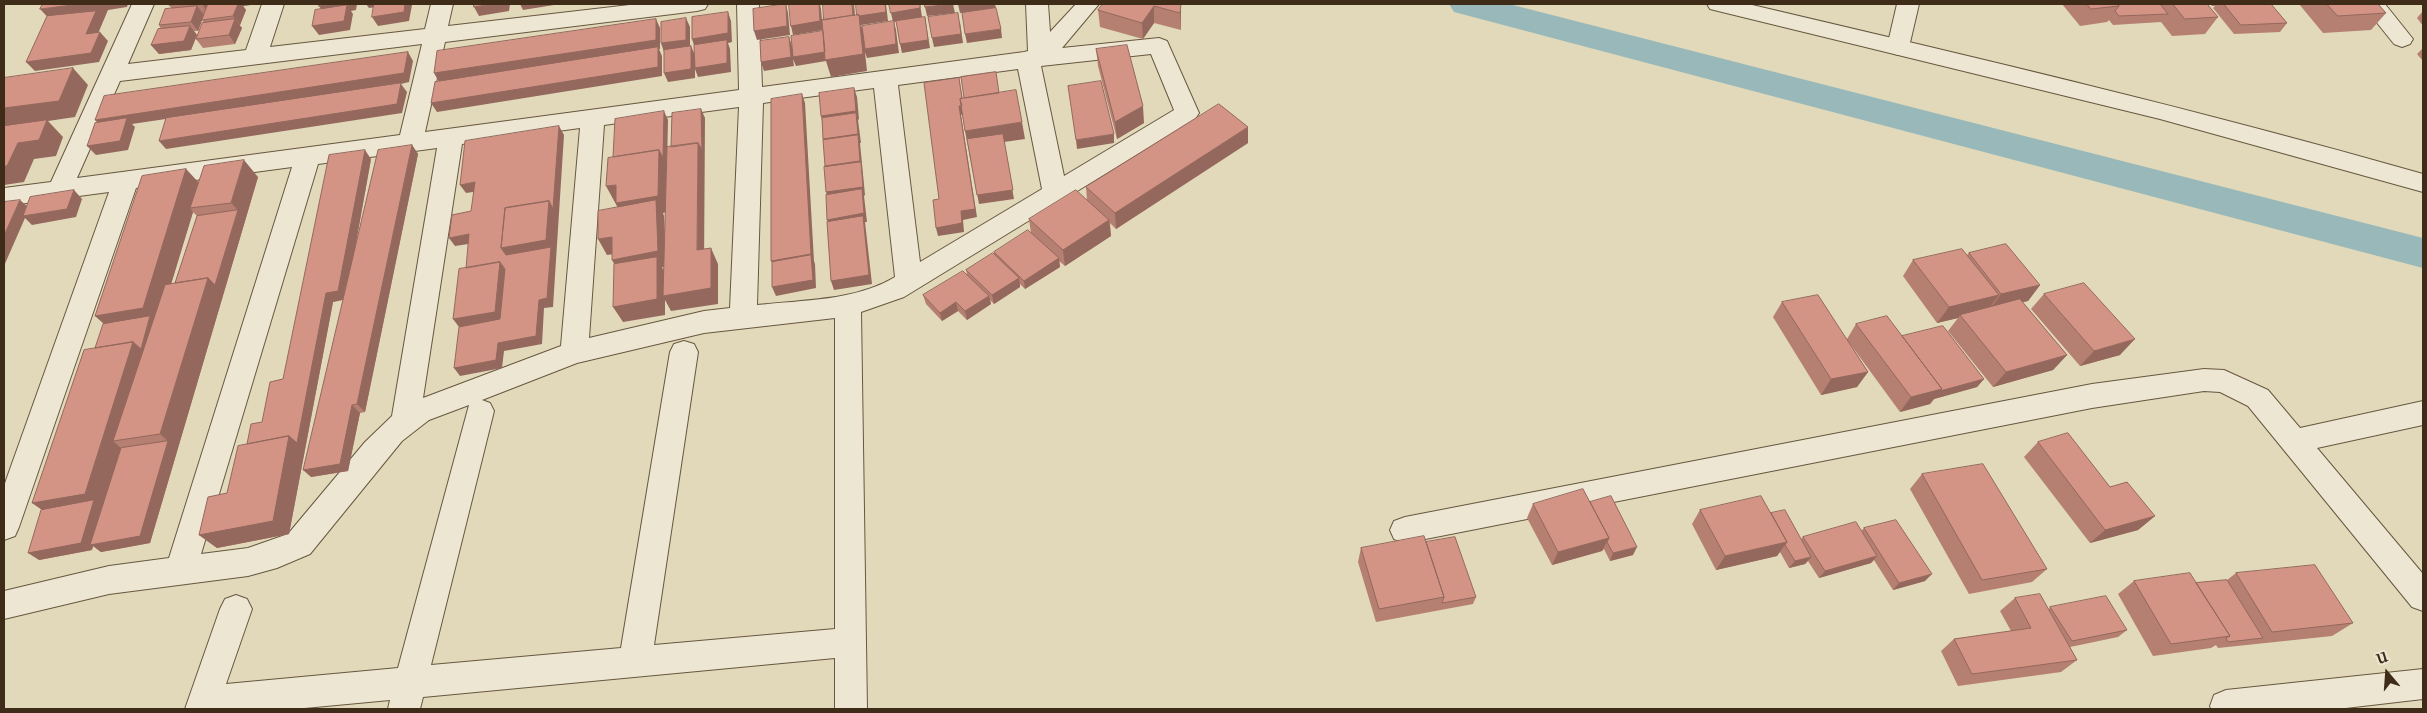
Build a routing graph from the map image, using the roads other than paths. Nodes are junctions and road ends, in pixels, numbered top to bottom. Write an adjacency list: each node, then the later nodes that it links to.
1 (142, 4): 17 (street)
2 (273, 4): 15 (street)
3 (442, 4): 12 (street)
4 (697, 4): 11 (street)
5 (748, 4): 19 (street)
6 (1037, 4): 16 (street)
7 (1088, 4): 16 (street)
8 (1718, 4): 14 (street)
9 (1908, 4): 14 (street)
10 (2373, 4): 13 (street)
11 (598, 10): 12 (street)
12 (433, 36): 15 (street); 22 (street)
13 (2402, 39)
14 (1898, 47): 25 (street)
15 (255, 57): 17 (street)
16 (1034, 59): 18 (street); 27 (street); 27 (street)
17 (111, 74): 26 (street)
18 (885, 78): 19 (street); 29 (street)
19 (751, 96): 20 (street); 31 (street)
20 (594, 118): 21 (street); 33 (street)
21 (451, 136): 22 (street); 36 (street)
22 (410, 142): 23 (street)
23 (308, 156): 24 (street); 40 (street)
24 (126, 180): 26 (street); 38 (street)
25 (2423, 183)
26 (60, 189): 28 (street)
27 (1055, 192): 29 (street)
28 (4, 197)
29 (909, 280): 30 (street)
30 (848, 306): 31 (street); 44 (street)
31 (743, 317): 33 (street)
32 (684, 352): 45 (street)
33 (574, 353): 36 (street)
34 (480, 411): 47 (street)
35 (2423, 413): 37 (street)
36 (405, 422): 40 (street)
37 (2294, 441): 39 (street); 41 (street)
38 (4, 527)
39 (1405, 530)
40 (181, 570): 42 (street)
41 (2423, 597)
42 (4, 605)
43 (236, 609): 48 (street)
44 (850, 642): 45 (street); 50 (street)
45 (635, 662): 47 (street)
46 (2423, 684): 49 (street)
47 (408, 696): 48 (street)
48 (202, 705)
49 (2226, 706)
50 (851, 709)

